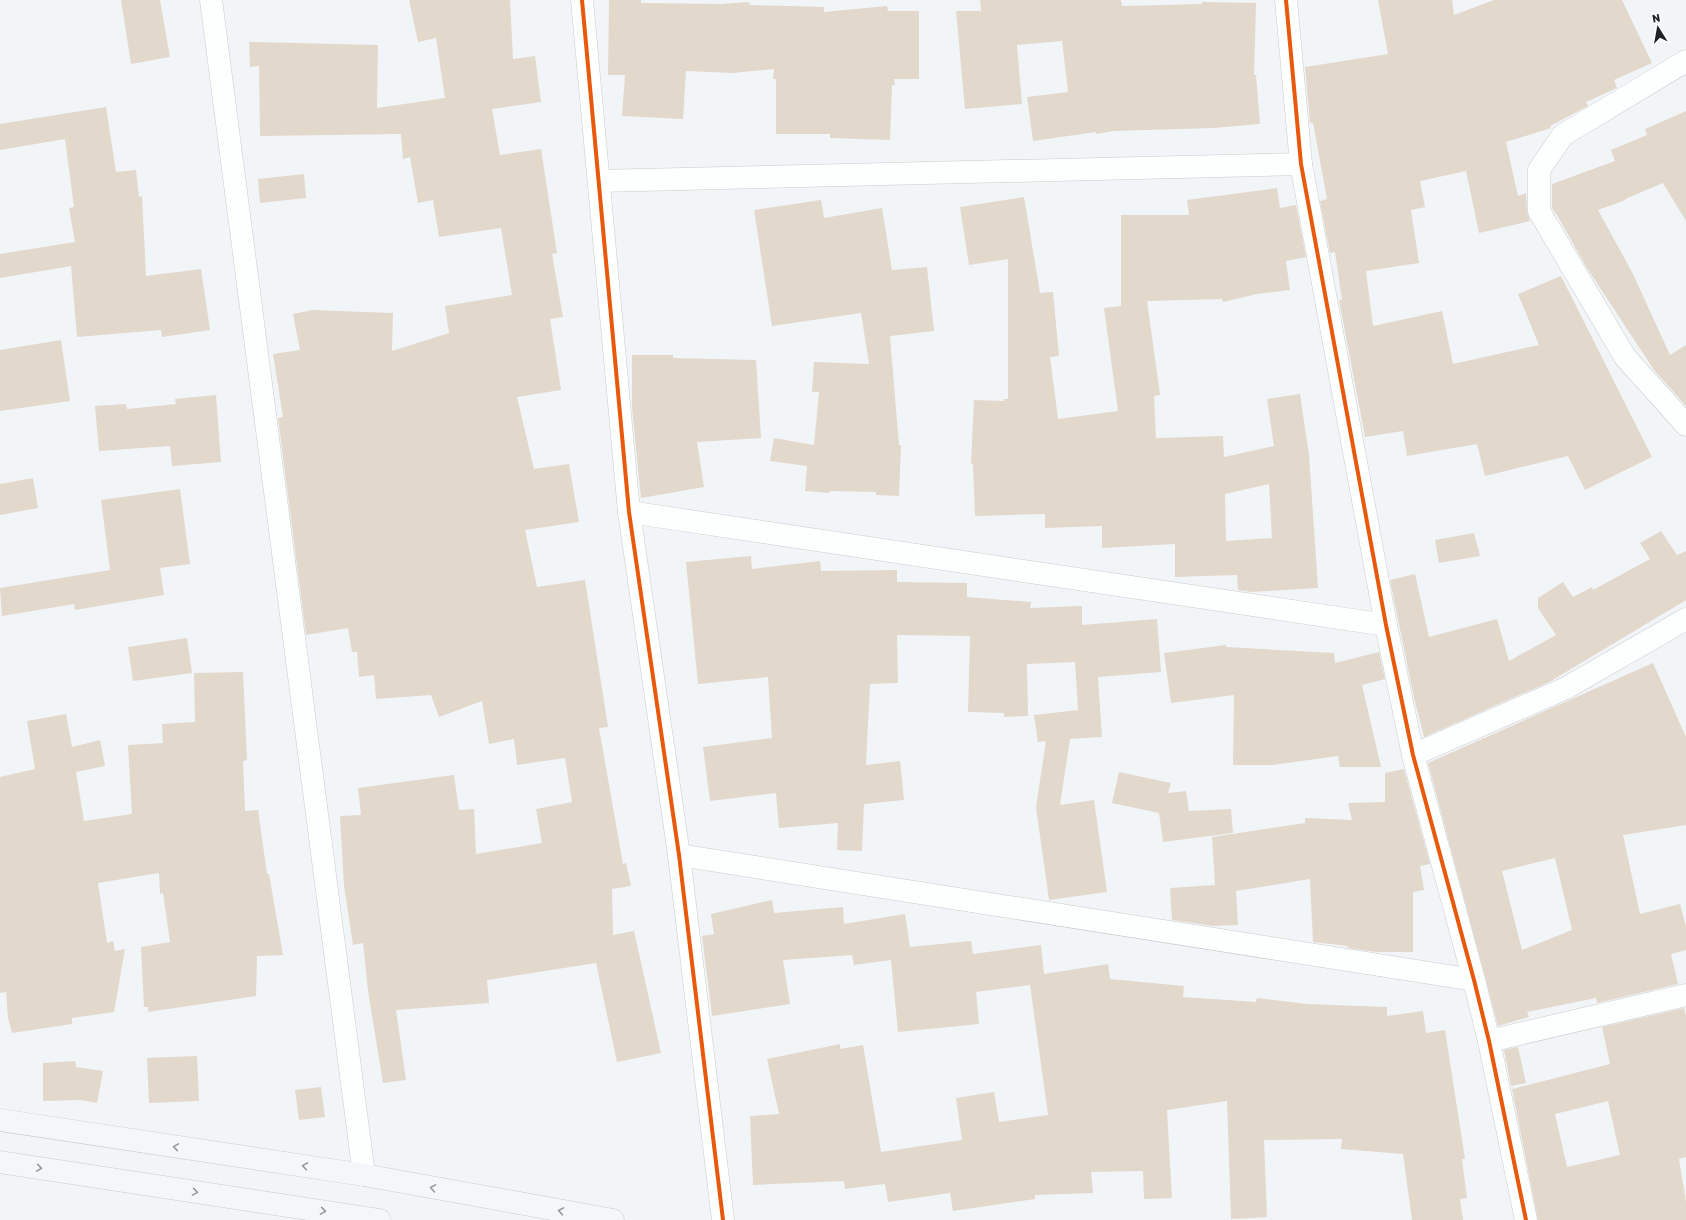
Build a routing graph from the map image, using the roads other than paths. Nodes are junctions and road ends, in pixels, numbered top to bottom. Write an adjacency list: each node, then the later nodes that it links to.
1 (211, 0): 18 (street)
2 (582, 0): 6 (street)
3 (1286, 0): 5 (street)
4 (1686, 61): 7 (street)
5 (1300, 164): 6 (street); 10 (street)
6 (599, 181): 8 (street)
7 (1686, 424)
8 (629, 512): 10 (street); 12 (street)
9 (1686, 619): 11 (street)
10 (1386, 625): 11 (street)
11 (1413, 755): 13 (street)
12 (679, 855): 13 (street); 21 (street)
13 (1474, 980): 15 (street)
14 (1686, 995): 15 (street)
15 (1489, 1041): 22 (street)
16 (0, 1120): 18 (main road, one-way to 16)
17 (0, 1162): 19 (main road, one-way to 19)
18 (364, 1175): 20 (main road, one-way to 18)
19 (366, 1219)
20 (613, 1220)
21 (723, 1220)
22 (1526, 1220)

